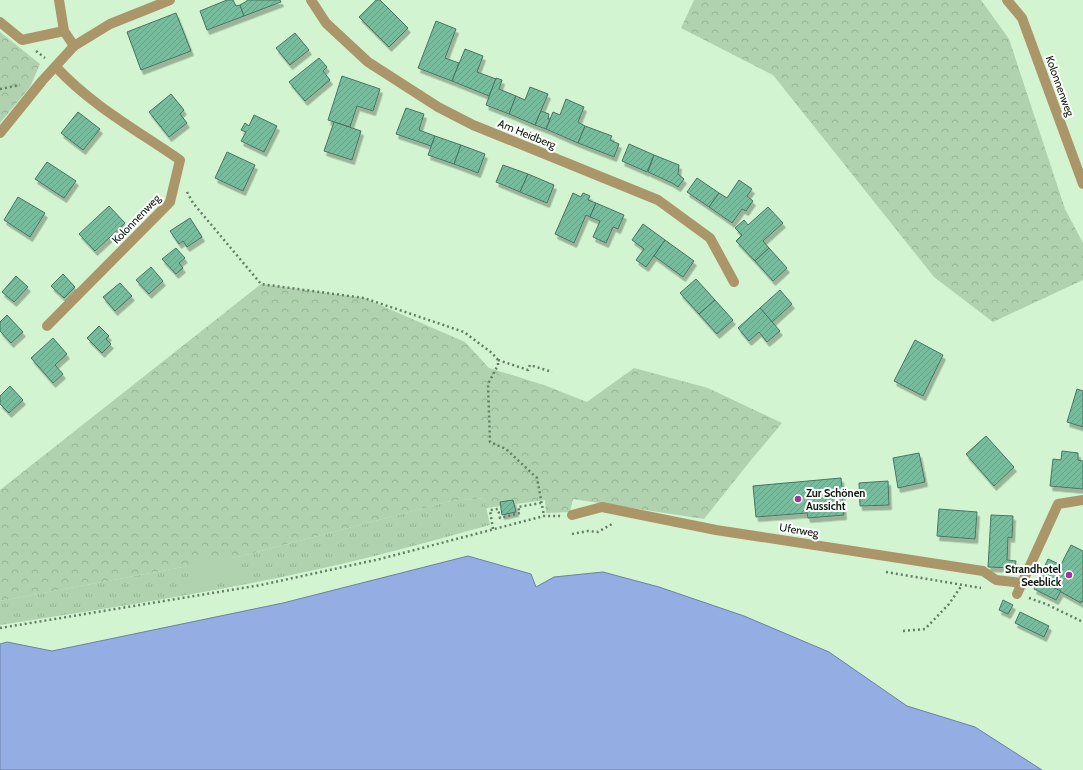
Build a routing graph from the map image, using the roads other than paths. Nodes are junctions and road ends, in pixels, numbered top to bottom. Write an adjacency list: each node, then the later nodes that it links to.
1 (59, 0): 6 (street)
2 (170, 0): 7 (street)
3 (311, 0): 11 (street, Am Heidberg)
4 (1007, 0): 10 (street, Kolonnenweg)
5 (0, 22): 6 (street)
6 (64, 31): 7 (street)
7 (74, 46): 8 (street)
8 (56, 67): 9 (street); 12 (street, Kolonnenweg)
9 (0, 133)
10 (1083, 184)
11 (734, 282)
12 (47, 326)
13 (1083, 500): 15 (street)
14 (572, 516): 15 (street, Uferweg)
15 (1022, 583): 16 (street)
16 (1017, 594)

